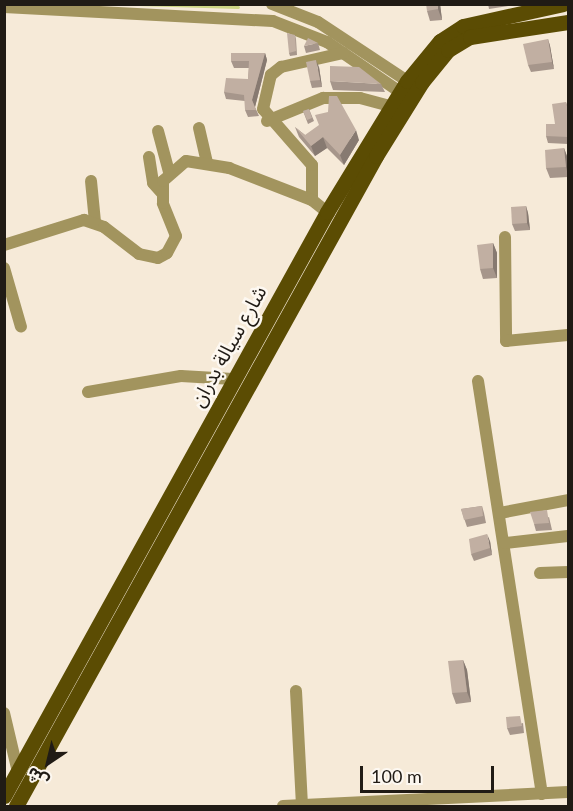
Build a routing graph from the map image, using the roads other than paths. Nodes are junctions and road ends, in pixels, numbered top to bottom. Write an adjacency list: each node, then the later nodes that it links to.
1 (272, 4): 7 (street)
2 (563, 4): 7 (main road, شارع سيالة بدران)
3 (4, 7): 4 (street)
4 (74, 7): 6 (street)
5 (568, 22): 29 (main road, شارع سيالة بدران)
6 (343, 53): 7 (street); 9 (street)
7 (404, 86): 8 (main road, شارع سيالة بدران)
8 (390, 106): 9 (street); 18 (main road, شارع سيالة بدران)
9 (267, 121): 17 (street)
10 (199, 128): 13 (street)
11 (158, 131): 14 (street)
12 (149, 157): 16 (street)
13 (207, 162): 14 (street); 17 (street)
14 (169, 171): 16 (street)
15 (92, 181): 19 (street)
16 (161, 192): 19 (street)
17 (312, 200): 18 (street)
18 (327, 212): 25 (main road, شارع سيالة بدران)
19 (95, 222): 21 (street)
20 (505, 237): 24 (street)
21 (4, 245)
22 (4, 268): 23 (street)
23 (21, 327)
24 (568, 335)
25 (233, 379): 27 (street); 28 (main road, شارع سيالة بدران)
26 (478, 381): 31 (street)
27 (88, 392)
28 (215, 411): 29 (main road); 38 (main road, شارع سيالة بدران)
29 (232, 415): 41 (main road, شارع سيالة بدران)
30 (568, 500): 31 (street)
31 (500, 513): 33 (street)
32 (568, 536): 33 (street)
33 (505, 543): 40 (street)
34 (568, 572): 35 (street)
35 (540, 573)
36 (296, 691): 43 (street)
37 (4, 713): 38 (street)
38 (18, 772): 41 (main road, شارع سيالة بدران)
39 (568, 792): 40 (street)
40 (542, 794): 42 (street)
41 (15, 803)
42 (392, 804): 43 (street)
43 (302, 806): 44 (street)
44 (283, 807)

